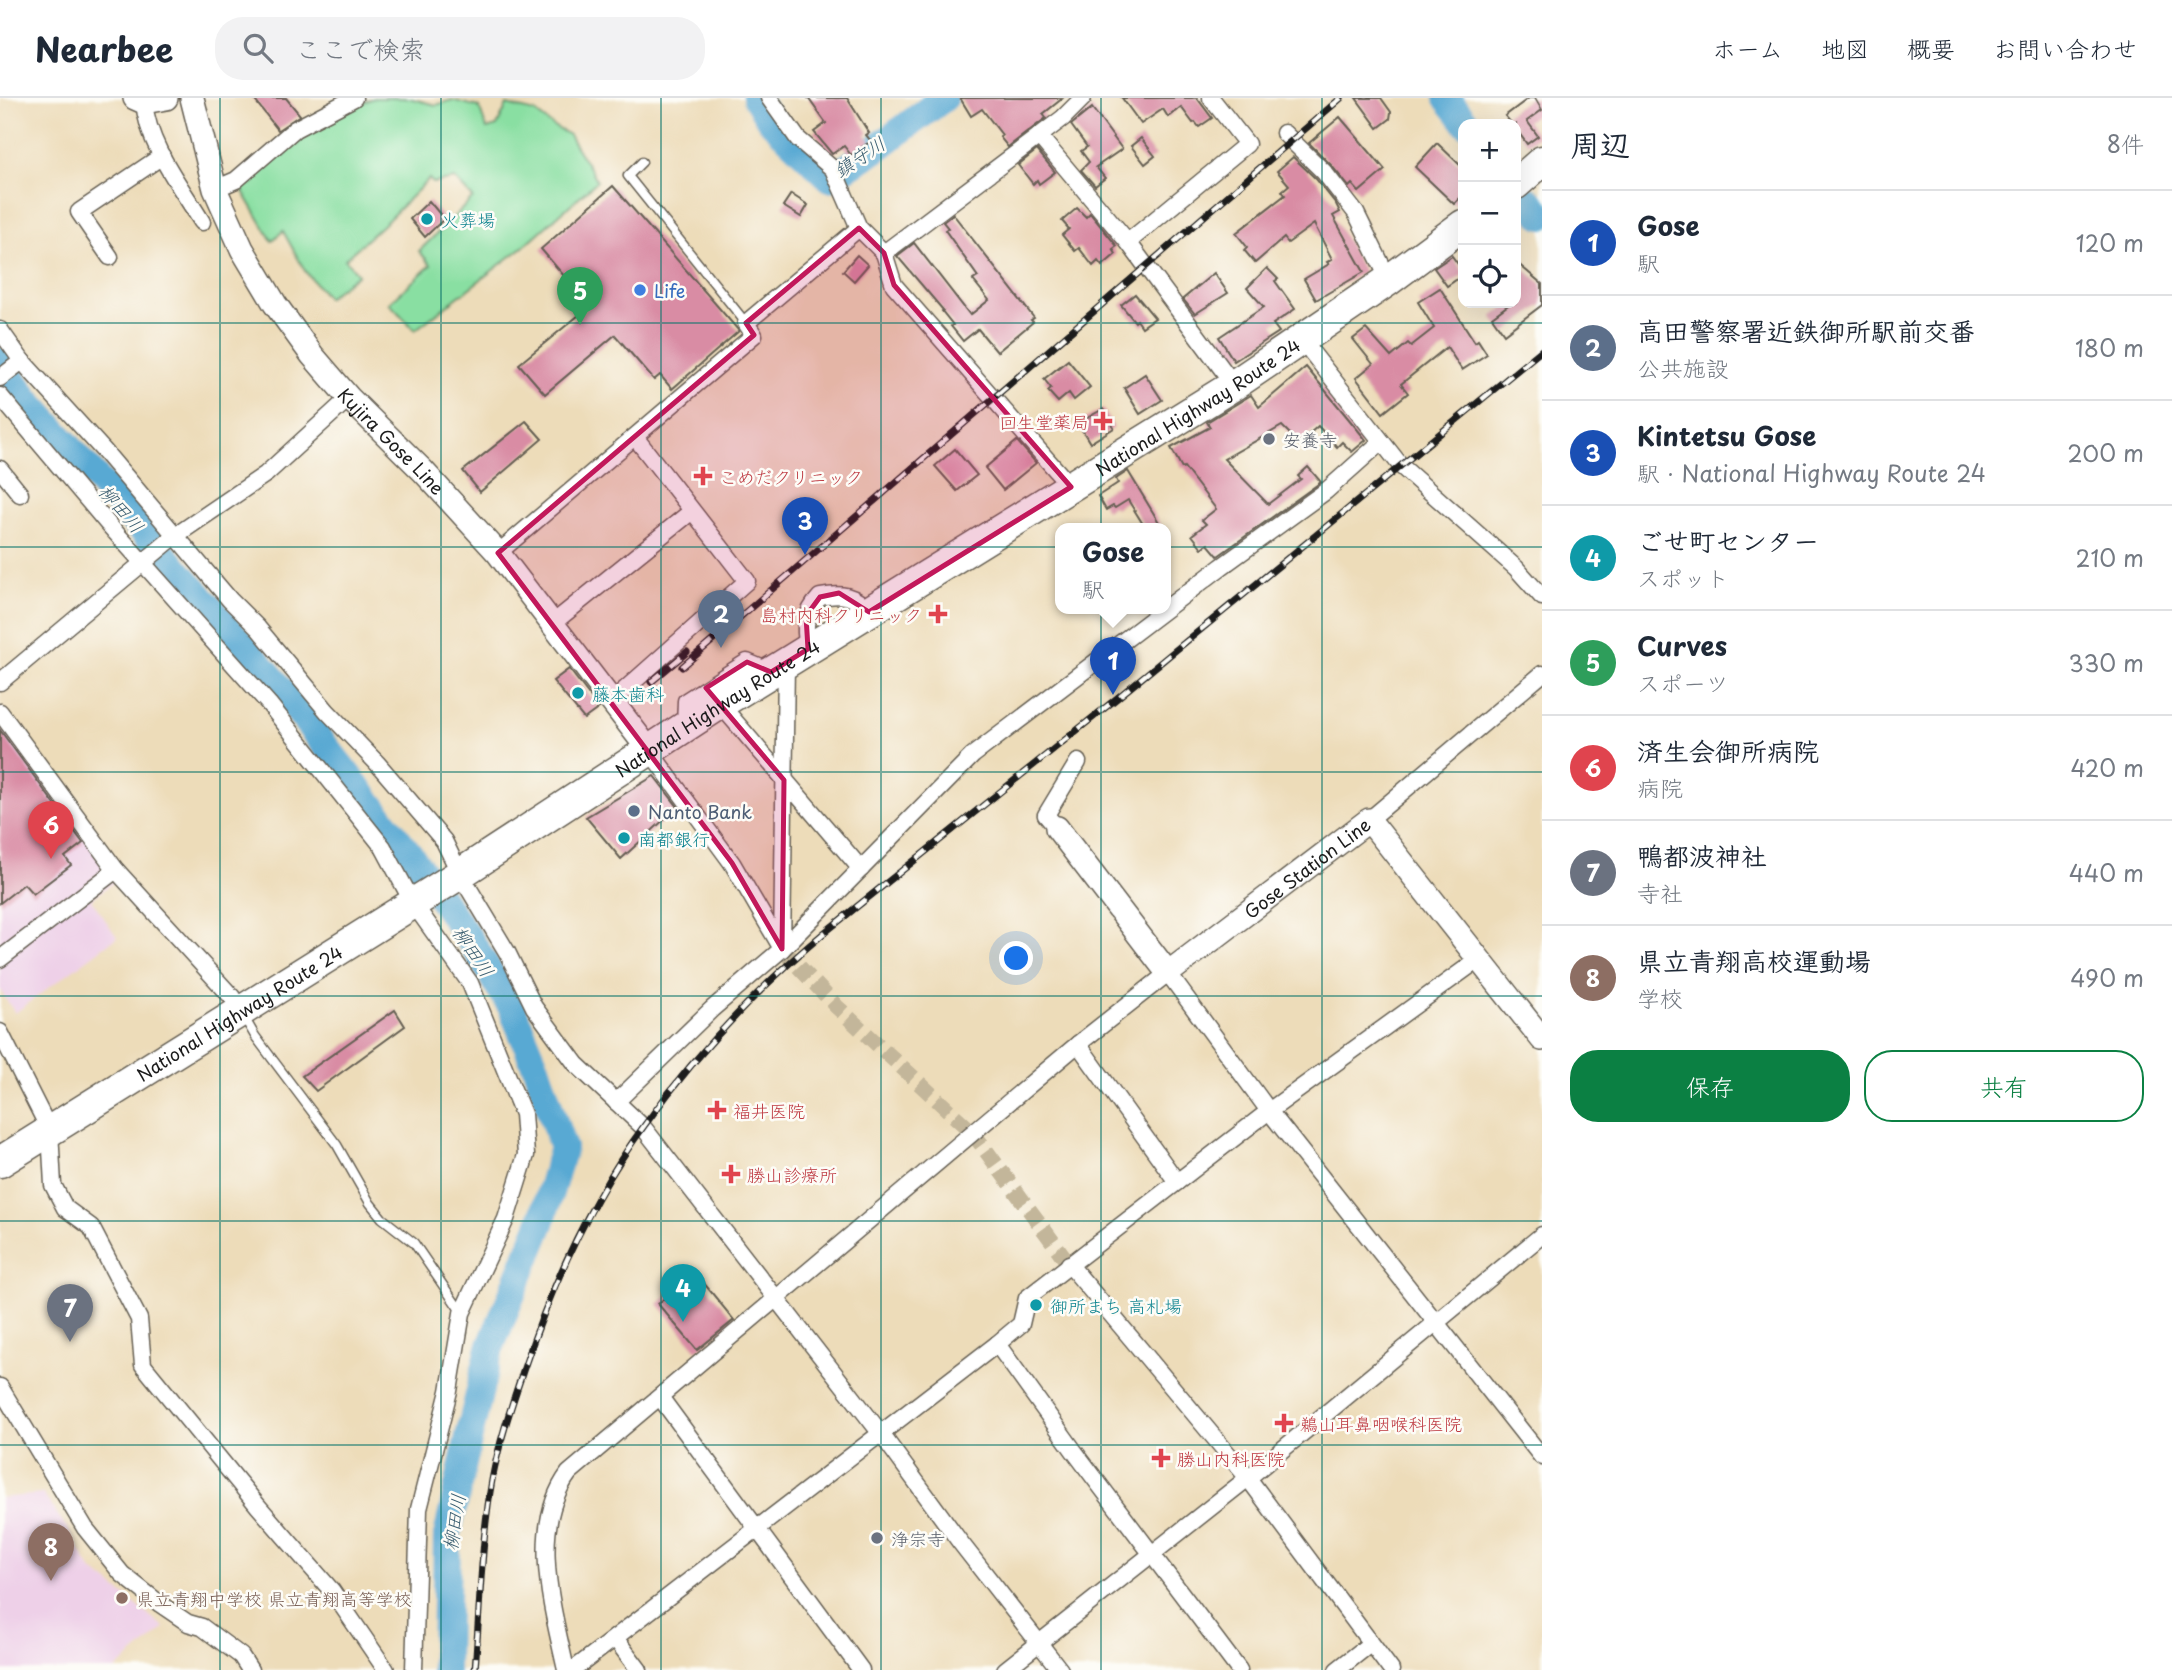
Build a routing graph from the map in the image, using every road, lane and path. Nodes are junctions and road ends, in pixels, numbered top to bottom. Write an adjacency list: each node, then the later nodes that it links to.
1 (192, 98): 13 (main road, Kujira Gose Line)
2 (354, 98): 13 (street)
3 (769, 98): 15 (street)
4 (1083, 98): 8 (street)
5 (1210, 98): 17 (street)
6 (148, 99): 9 (street)
7 (1284, 133): 20 (street)
8 (1039, 136): 17 (street); 18 (street)
9 (162, 156): 14 (street); 19 (street)
10 (1542, 161): 12 (highway)
11 (642, 162): 21 (lane)
12 (1518, 182)
13 (215, 189): 28 (main road, Kujira Gose Line)
14 (202, 222)
15 (859, 228): 18 (street); 21 (street)
16 (1458, 229): 20 (highway, National Highway Route 24)
17 (1128, 242): 26 (street)
18 (884, 253): 32 (street)
19 (110, 257)
20 (1389, 280): 23 (highway, National Highway Route 24)
21 (746, 323): 29 (street)
22 (0, 330): 24 (street)
23 (1302, 340): 26 (highway, National Highway Route 24); 30 (street)
24 (21, 362): 25 (street); 35 (street)
25 (0, 378)
26 (1234, 385): 32 (highway, National Highway Route 24)
27 (0, 396): 37 (street)
28 (349, 398): 35 (street); 36 (main road, Kujira Gose Line)
29 (635, 437): 34 (street); 36 (street)
30 (1381, 442): 38 (street); 39 (street)
31 (0, 469): 33 (street)
32 (1071, 487): 42 (highway, National Highway Route 24)
33 (20, 494)
34 (692, 511): 41 (street); 45 (street)
35 (175, 536): 37 (street); 56 (street)
36 (498, 553): 41 (main road, Kujira Gose Line)
37 (142, 562): 44 (street); 57 (street)
38 (1542, 597)
39 (1171, 605)
40 (1159, 614): 55 (street)
41 (553, 623): 45 (main road, Kujira Gose Line)
42 (788, 661): 46 (highway, National Highway Route 24); 48 (street); 51 (street)
43 (1542, 674): 52 (street)
44 (0, 682)
45 (612, 701): 49 (main road, Kujira Gose Line)
46 (720, 704): 48 (highway, National Highway Route 24); 51 (street)
47 (0, 712): 54 (street)
48 (685, 726): 49 (highway, National Highway Route 24)
49 (649, 750): 56 (highway, National Highway Route 24); 58 (street)
50 (1078, 762): 53 (street)
51 (784, 780): 55 (street); 58 (street)
52 (1369, 820): 60 (main road, Gose Station Line); 61 (main road, Gose Station Line)
53 (1057, 828): 61 (main road)
54 (116, 870): 59 (street); 62 (street)
55 (860, 870): 58 (street)
56 (455, 877): 57 (highway, National Highway Route 24); 66 (street)
57 (418, 900): 62 (highway, National Highway Route 24); 74 (street)
58 (782, 949): 66 (street)
59 (0, 959)
60 (1479, 959): 64 (main road, Gose Station Line); 67 (street)
61 (1168, 973): 65 (street); 67 (street)
62 (241, 1012): 68 (highway, National Highway Route 24); 74 (lane)
63 (0, 1032): 68 (street)
64 (1542, 1040)
65 (1078, 1044): 70 (street); 73 (street)
66 (616, 1102): 73 (street)
67 (1269, 1111): 70 (street); 75 (street)
68 (50, 1131): 69 (highway, National Highway Route 24); 88 (street)
69 (0, 1162)
70 (1177, 1182): 72 (street)
71 (1542, 1235): 75 (street)
72 (1069, 1264): 76 (street); 81 (street)
73 (775, 1300): 78 (street); 79 (street)
74 (462, 1313): 89 (street)
75 (1437, 1322): 80 (street); 81 (street)
76 (997, 1345): 79 (street); 83 (street)
77 (0, 1387): 87 (street)
78 (660, 1397): 82 (street); 90 (street)
79 (882, 1434): 82 (street); 85 (street)
80 (1542, 1457)
81 (1248, 1478): 83 (street); 86 (street)
82 (758, 1527): 84 (street); 93 (street)
83 (1152, 1553): 85 (street); 96 (street)
84 (615, 1638): 91 (street); 92 (street)
85 (1038, 1644): 94 (street); 95 (street)
86 (1370, 1644): 97 (street); 98 (street)
87 (250, 1670)
88 (386, 1670)
89 (414, 1670)
90 (566, 1670)
91 (573, 1670)
92 (639, 1670)
93 (861, 1670)
94 (1005, 1670)
95 (1060, 1670)
96 (1239, 1670)
97 (1337, 1670)
98 (1391, 1670)

